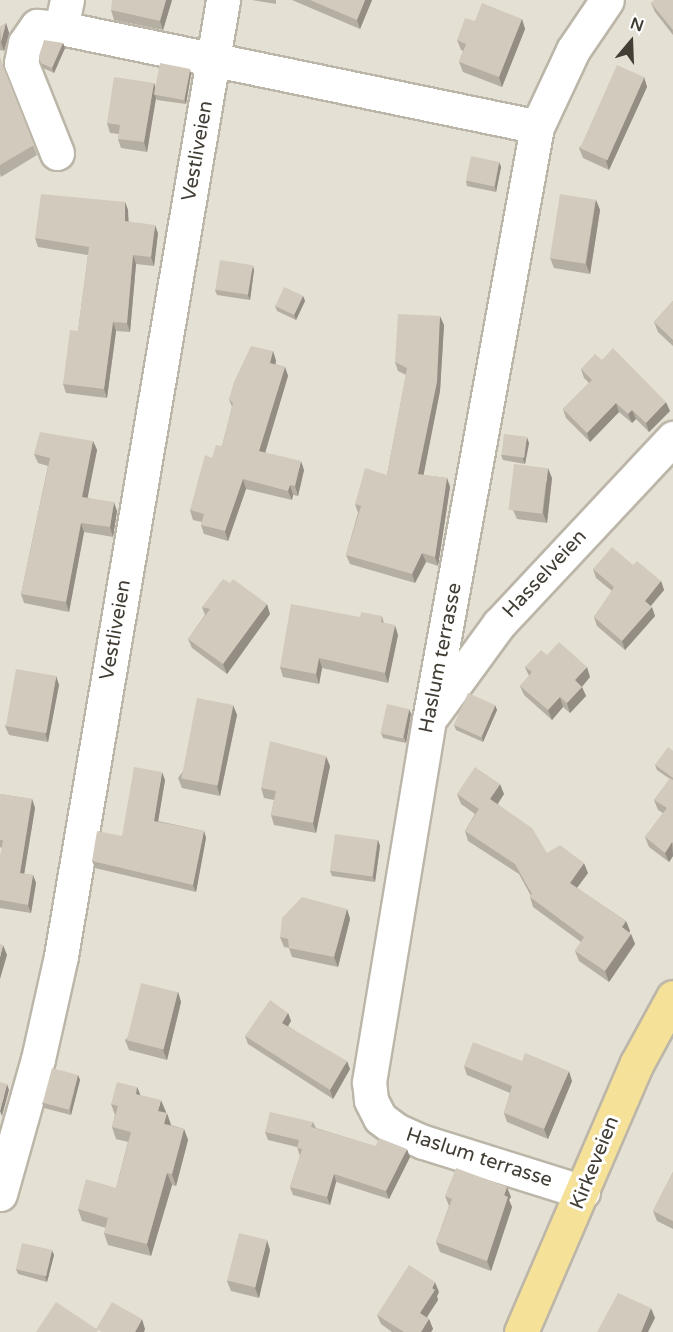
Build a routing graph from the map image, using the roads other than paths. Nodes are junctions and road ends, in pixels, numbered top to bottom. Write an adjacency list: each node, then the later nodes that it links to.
1 (223, 0): 4 (street, Vestliveien)
2 (608, 0): 5 (street, Haslum terrasse)
3 (64, 14): 4 (street); 6 (street)
4 (213, 62): 5 (street); 11 (street, Vestliveien)
5 (537, 128): 8 (street, Haslum terrasse)
6 (57, 153)
7 (673, 438): 8 (street, Hasselveien)
8 (429, 720): 10 (street, Haslum terrasse)
9 (673, 997): 10 (main road, Kirkeveien)
10 (583, 1192): 12 (main road, Kirkeveien)
11 (0, 1194)
12 (521, 1332)

